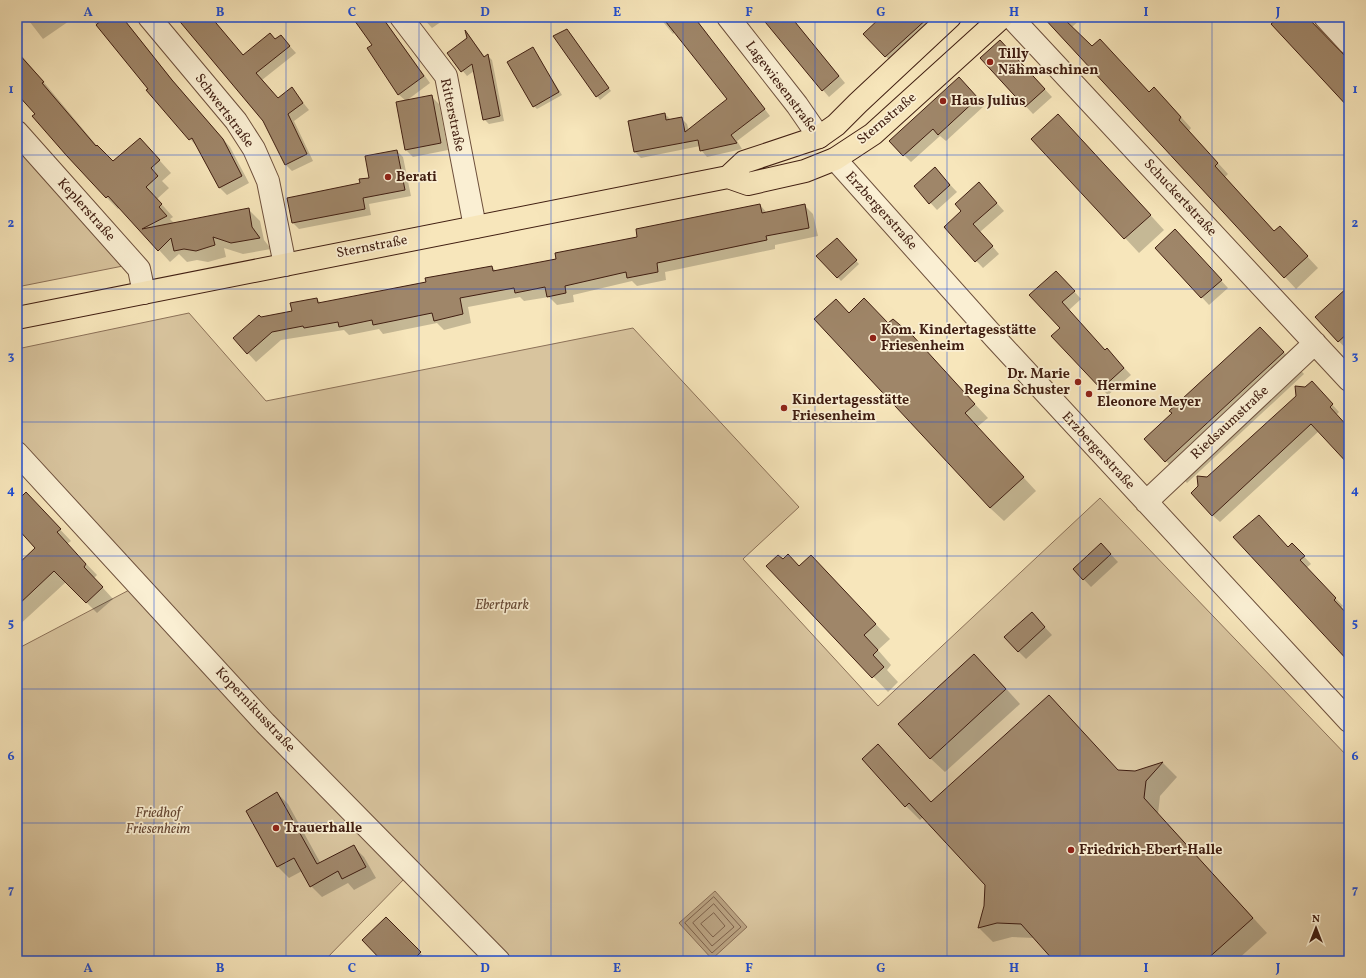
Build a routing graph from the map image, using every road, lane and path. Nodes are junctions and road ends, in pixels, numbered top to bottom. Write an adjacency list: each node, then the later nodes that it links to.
1 (149, 17): 14 (street, Schwertstraße)
2 (400, 17): 13 (street, Ritterstraße)
3 (728, 17): 10 (street, Lagewiesenstraße)
4 (950, 17): 10 (main road, Sternstraße)
5 (1002, 17): 11 (main road, Sternstraße)
6 (1011, 17): 17 (street, Schuckertstraße)
7 (1325, 17): 8 (street)
8 (1349, 43)
9 (17, 132): 15 (street, Keplerstraße)
10 (819, 138): 11 (main road); 12 (main road, Sternstraße)
11 (835, 159): 12 (main road, Sternstraße); 20 (street, Erzbergerstraße)
12 (728, 177): 13 (main road, Sternstraße)
13 (475, 227): 14 (main road, Sternstraße)
14 (285, 265): 15 (main road, Sternstraße)
15 (144, 293): 16 (main road, Sternstraße)
16 (17, 318)
17 (1315, 343): 18 (street, Schuckertstraße); 20 (street, Riedsaumstraße)
18 (1344, 365)
19 (17, 453): 22 (street, Kopernikusstraße)
20 (1146, 502): 21 (street, Erzbergerstraße)
21 (1349, 721)
22 (499, 961)

